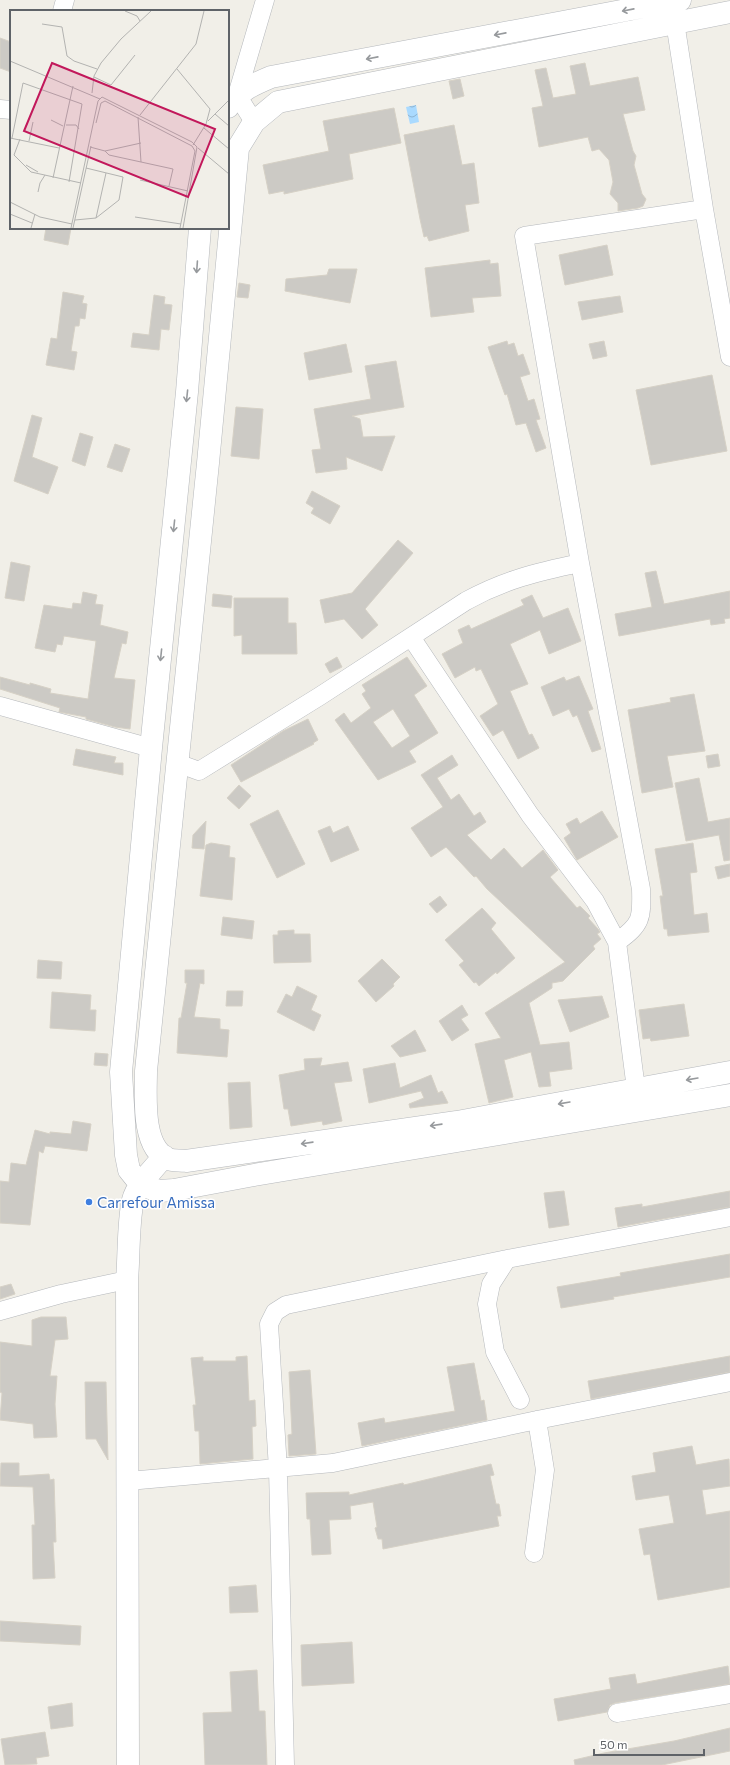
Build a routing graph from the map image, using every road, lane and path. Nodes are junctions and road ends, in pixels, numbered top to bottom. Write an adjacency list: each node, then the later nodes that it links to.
1 (65, 0): 4 (street)
2 (265, 0): 7 (street)
3 (680, 0): 7 (street, one-way to 7)
4 (62, 10)
5 (730, 12): 6 (street)
6 (675, 22): 10 (street); 13 (street)
7 (232, 101): 10 (street)
8 (0, 109): 9 (street)
9 (10, 110)
10 (254, 122): 11 (street)
11 (233, 148): 12 (street)
12 (229, 192)
13 (704, 209): 16 (street); 17 (street)
14 (200, 229): 20 (street, one-way to 20)
15 (226, 229): 21 (street)
16 (730, 357)
17 (580, 563): 18 (street); 22 (street)
18 (411, 637): 21 (street); 22 (street)
19 (0, 706): 20 (street)
20 (151, 748): 27 (street)
21 (177, 763): 26 (street)
22 (617, 942): 24 (street)
23 (730, 1072): 24 (street, one-way to 24)
24 (636, 1089): 26 (street, one-way to 26)
25 (730, 1095): 27 (street)
26 (164, 1156): 27 (street)
27 (141, 1185): 30 (street)
28 (730, 1217): 29 (street)
29 (507, 1259): 33 (street); 35 (street)
30 (128, 1280): 31 (street); 36 (street)
31 (0, 1311)
32 (730, 1382): 34 (street)
33 (520, 1400)
34 (537, 1420): 35 (street); 37 (street)
35 (278, 1469): 36 (street); 41 (street)
36 (128, 1480): 40 (street)
37 (534, 1553)
38 (730, 1694): 39 (street)
39 (617, 1714)
40 (128, 1765)
41 (285, 1765)

